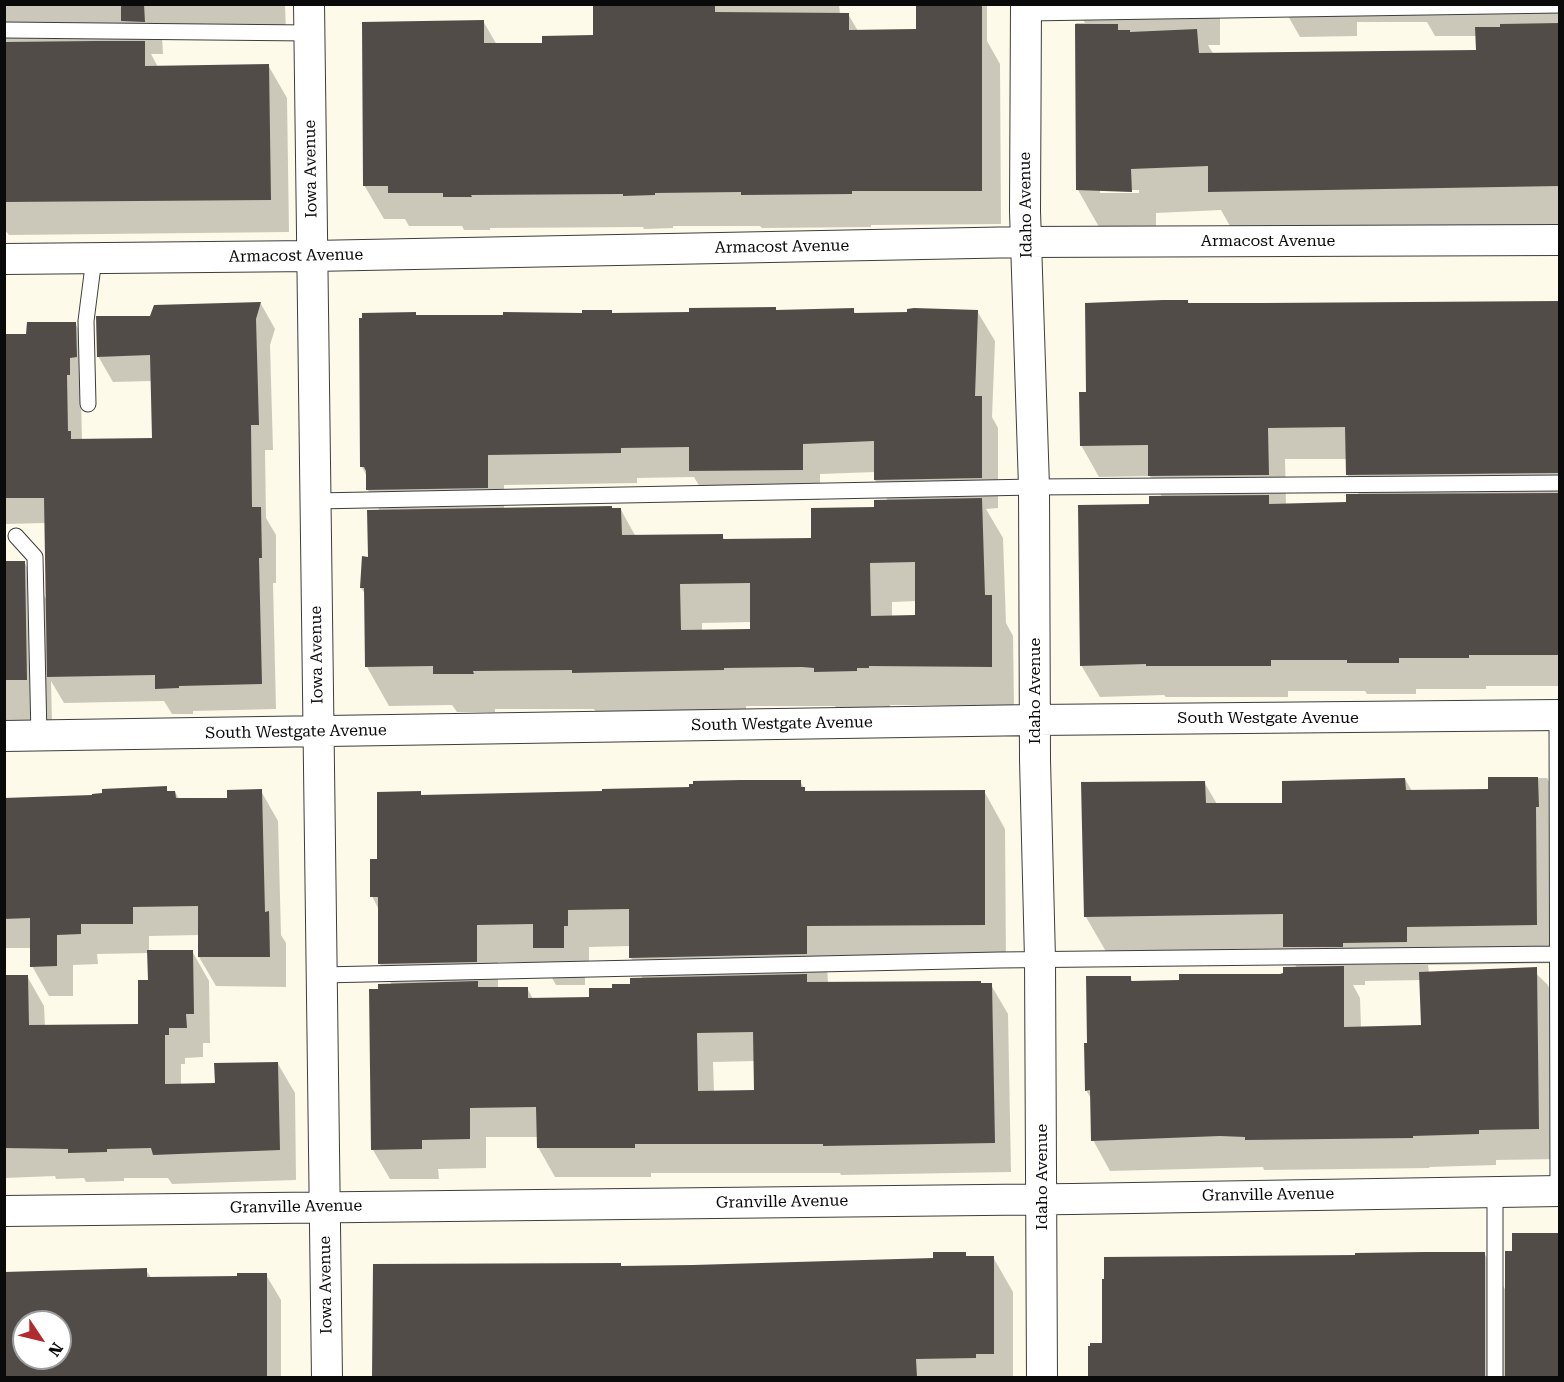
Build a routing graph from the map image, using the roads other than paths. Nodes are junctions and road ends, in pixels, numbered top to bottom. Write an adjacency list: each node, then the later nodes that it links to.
1 (1560, 5): 2 (lane)
2 (1026, 9): 6 (street, Idaho Avenue)
3 (309, 19): 4 (lane); 7 (street, Iowa Avenue)
4 (4, 30)
5 (1560, 240): 6 (street, Armacost Avenue)
6 (1025, 242): 7 (street, Armacost Avenue); 12 (street, Idaho Avenue)
7 (312, 256): 8 (street, Armacost Avenue); 13 (street, Iowa Avenue)
8 (94, 258): 9 (street, Armacost Avenue); 10 (lane)
9 (4, 259)
10 (88, 404)
11 (1560, 483): 12 (lane)
12 (1034, 488): 13 (lane); 16 (street, Idaho Avenue)
13 (316, 501): 17 (street, Iowa Avenue)
14 (16, 536): 19 (lane)
15 (1558, 715): 16 (street, South Westgate Avenue); 20 (lane)
16 (1035, 720): 17 (street, South Westgate Avenue); 21 (street, Idaho Avenue)
17 (319, 732): 19 (street, South Westgate Avenue); 22 (street, Iowa Avenue)
18 (4, 736): 19 (street, South Westgate Avenue)
19 (39, 736)
20 (1558, 954): 21 (lane); 24 (lane)
21 (1040, 959): 22 (lane); 25 (street, Idaho Avenue)
22 (322, 975): 26 (street, Iowa Avenue)
23 (1495, 1191): 24 (street, Granville Avenue); 25 (street, Granville Avenue); 30 (lane)
24 (1559, 1191)
25 (1042, 1199): 26 (street, Granville Avenue); 29 (street, Idaho Avenue)
26 (325, 1207): 27 (street, Granville Avenue); 28 (street, Iowa Avenue)
27 (4, 1211)
28 (327, 1377)
29 (1042, 1377)
30 (1495, 1377)

